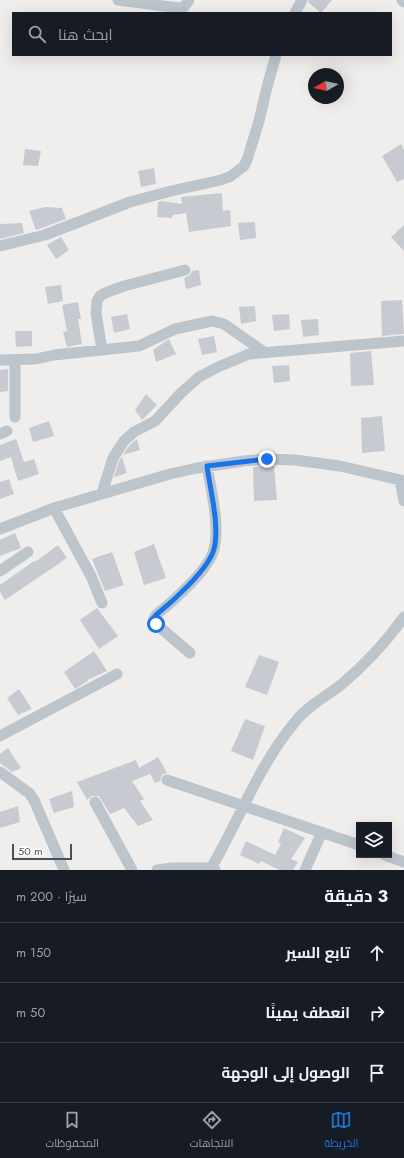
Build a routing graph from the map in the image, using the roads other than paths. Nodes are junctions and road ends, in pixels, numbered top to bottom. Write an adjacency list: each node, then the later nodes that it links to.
1 (118, 0): 2 (street)
2 (189, 0)
3 (302, 0): 4 (street)
4 (296, 12)
5 (276, 56): 6 (street)
6 (0, 246)
7 (185, 270): 9 (street)
8 (404, 342): 10 (street)
9 (102, 350): 10 (street); 12 (street)
10 (264, 352): 16 (street)
11 (0, 360): 12 (street)
12 (14, 360): 13 (street)
13 (15, 416)
14 (207, 466): 15 (street); 16 (street); 24 (street)
15 (402, 481): 17 (street)
16 (102, 493): 18 (street)
17 (404, 501)
18 (54, 508): 19 (street); 22 (street)
19 (0, 529)
20 (28, 552): 21 (street)
21 (0, 571)
22 (102, 603)
23 (404, 617): 30 (street)
24 (190, 653)
25 (117, 674): 26 (street)
26 (0, 736)
27 (0, 772): 36 (street)
28 (167, 780): 30 (street)
29 (95, 802): 37 (street)
30 (244, 806): 31 (street); 35 (street)
31 (322, 832): 32 (street); 39 (street)
32 (356, 844)
33 (392, 857): 34 (street)
34 (404, 862)
35 (212, 869): 38 (street)
36 (64, 870)
37 (132, 870)
38 (157, 870)
39 (305, 870)

